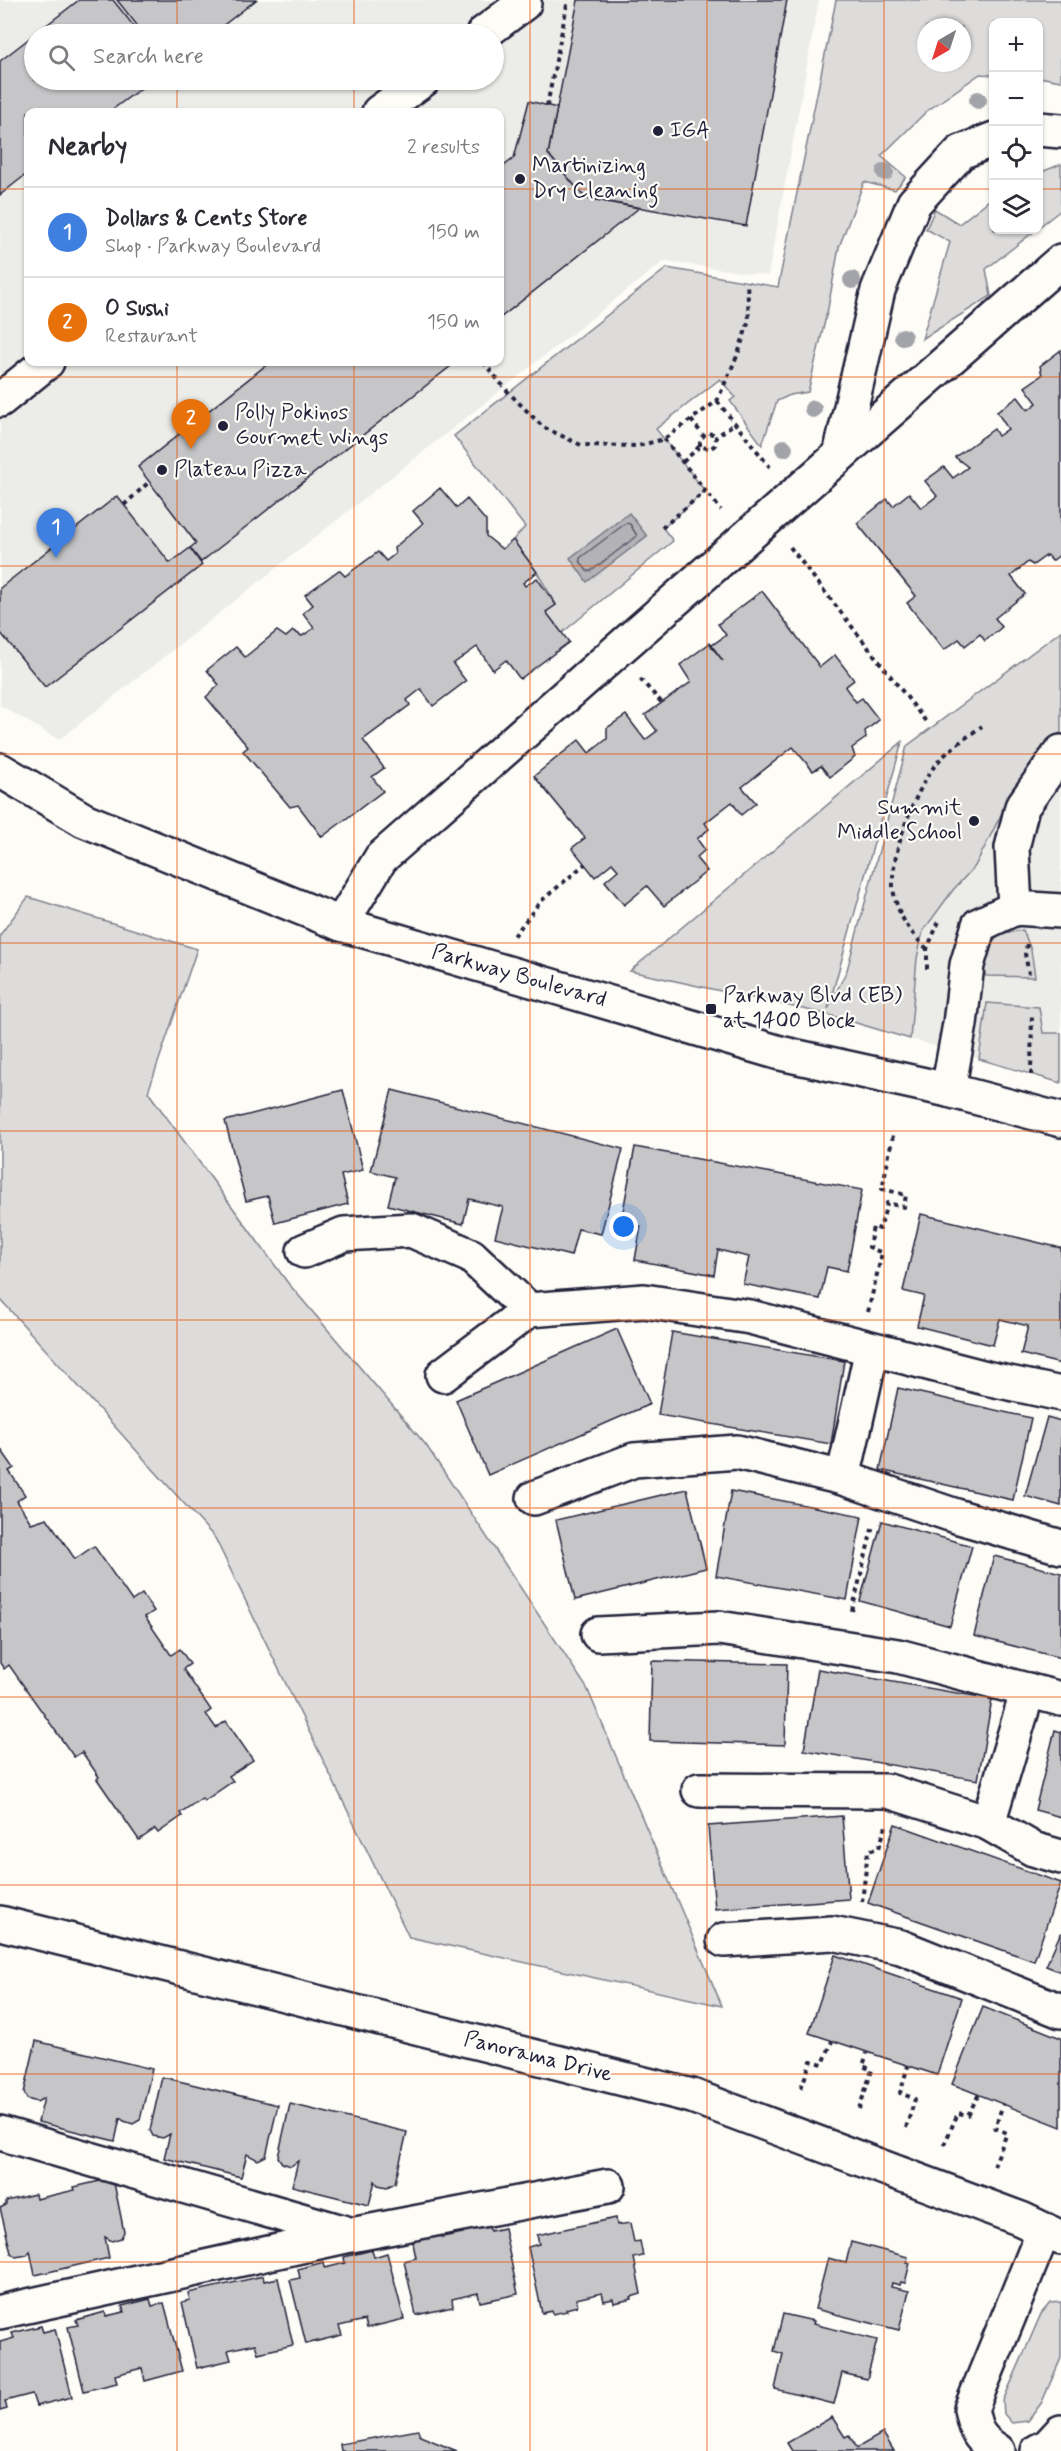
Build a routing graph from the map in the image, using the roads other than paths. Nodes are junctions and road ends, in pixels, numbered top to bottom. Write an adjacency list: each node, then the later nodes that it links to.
1 (524, 0): 2 (street)
2 (496, 24)
3 (409, 90): 4 (street)
4 (384, 108)
5 (1043, 129): 6 (street)
6 (1061, 131)
7 (989, 141): 12 (street)
8 (1061, 261): 12 (street)
9 (41, 366): 10 (street)
10 (6, 395): 11 (street)
11 (0, 426)
12 (840, 455): 17 (street)
13 (1061, 752): 15 (street)
14 (0, 770): 17 (street, Parkway Boulevard)
15 (1016, 908): 16 (street); 18 (street)
16 (1061, 911)
17 (341, 924): 18 (street, Parkway Boulevard)
18 (948, 1090): 19 (street, Parkway Boulevard)
19 (1061, 1120)
20 (304, 1251): 21 (street)
21 (529, 1310): 22 (street); 23 (street)
22 (866, 1348): 24 (street); 25 (street)
23 (442, 1375)
24 (1061, 1394)
25 (843, 1478): 26 (street); 27 (street)
26 (534, 1498)
27 (1061, 1547)
28 (598, 1634): 29 (street)
29 (1028, 1690): 30 (street); 32 (street)
30 (1061, 1699)
31 (699, 1790): 32 (street)
32 (988, 1823): 33 (street)
33 (1061, 1857)
34 (0, 1923): 39 (street, Panorama Drive)
35 (724, 1940): 36 (street)
36 (1061, 2011)
37 (0, 2133): 40 (street)
38 (608, 2186): 40 (street)
39 (1053, 2234): 43 (street)
40 (351, 2235): 41 (street)
41 (0, 2312)
42 (1061, 2432): 44 (street)
43 (998, 2451)
44 (1038, 2451)

